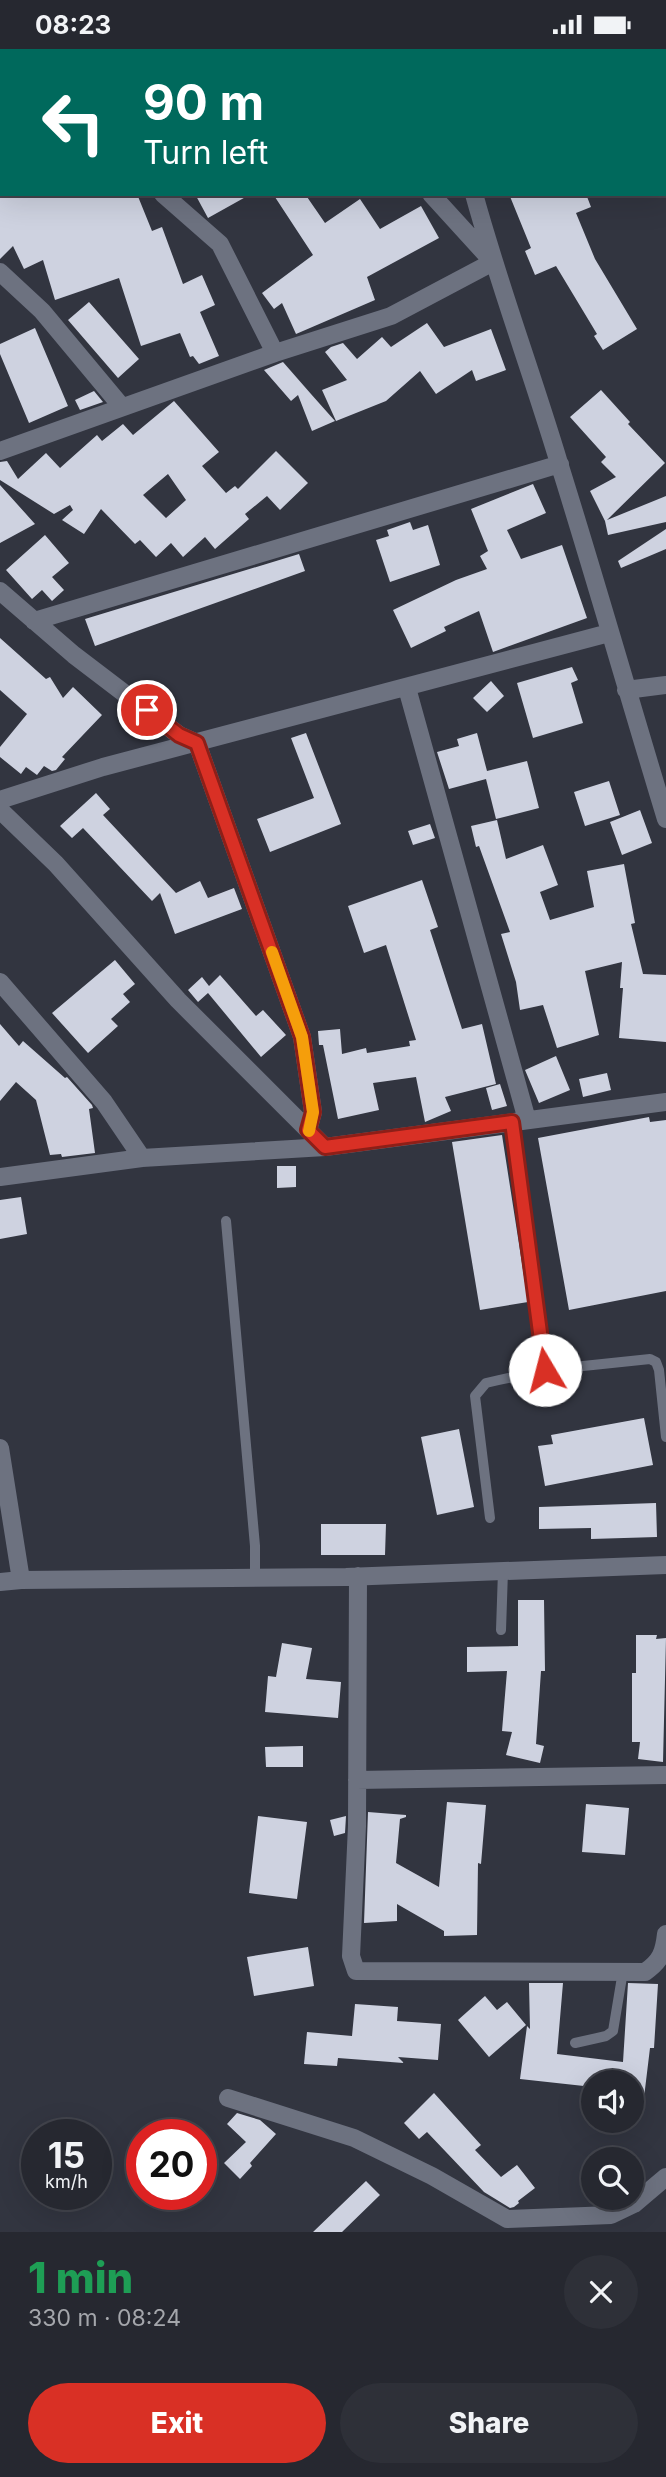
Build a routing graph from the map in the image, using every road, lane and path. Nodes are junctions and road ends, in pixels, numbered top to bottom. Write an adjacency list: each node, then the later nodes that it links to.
1 (165, 196): 6 (street)
2 (433, 196): 4 (street)
3 (475, 196): 4 (street)
4 (493, 262): 6 (street); 9 (street)
5 (0, 272): 7 (street)
6 (275, 353): 7 (street)
7 (122, 407): 8 (street)
8 (0, 451)
9 (560, 464): 11 (street); 12 (street)
10 (3, 598): 11 (street)
11 (34, 621): 16 (street)
12 (609, 633): 14 (street); 15 (street)
13 (666, 685): 15 (street)
14 (407, 688): 16 (street); 22 (street)
15 (626, 690): 19 (street)
16 (197, 743): 17 (street); 23 (street)
17 (0, 800)
18 (0, 810): 23 (street)
19 (666, 819)
20 (0, 982): 25 (street)
21 (666, 1102): 22 (street)
22 (520, 1121): 24 (street); 28 (lane)
23 (308, 1130): 24 (street)
24 (325, 1147): 25 (street)
25 (142, 1158): 26 (street)
26 (0, 1177)
27 (226, 1221): 35 (lane)
28 (545, 1370): 29 (lane); 31 (lane)
29 (666, 1437)
30 (0, 1448): 36 (street)
31 (490, 1518)
32 (666, 1565): 33 (street)
33 (503, 1571): 34 (street); 38 (lane)
34 (358, 1576): 35 (street); 40 (street)
35 (255, 1577): 36 (street)
36 (21, 1580): 37 (street)
37 (0, 1582)
38 (501, 1630)
39 (666, 1775): 40 (street)
40 (356, 1780): 42 (street)
41 (666, 1934): 42 (street)
42 (623, 1972): 43 (lane)
43 (575, 2043)
44 (228, 2098): 45 (street)
45 (666, 2177)

